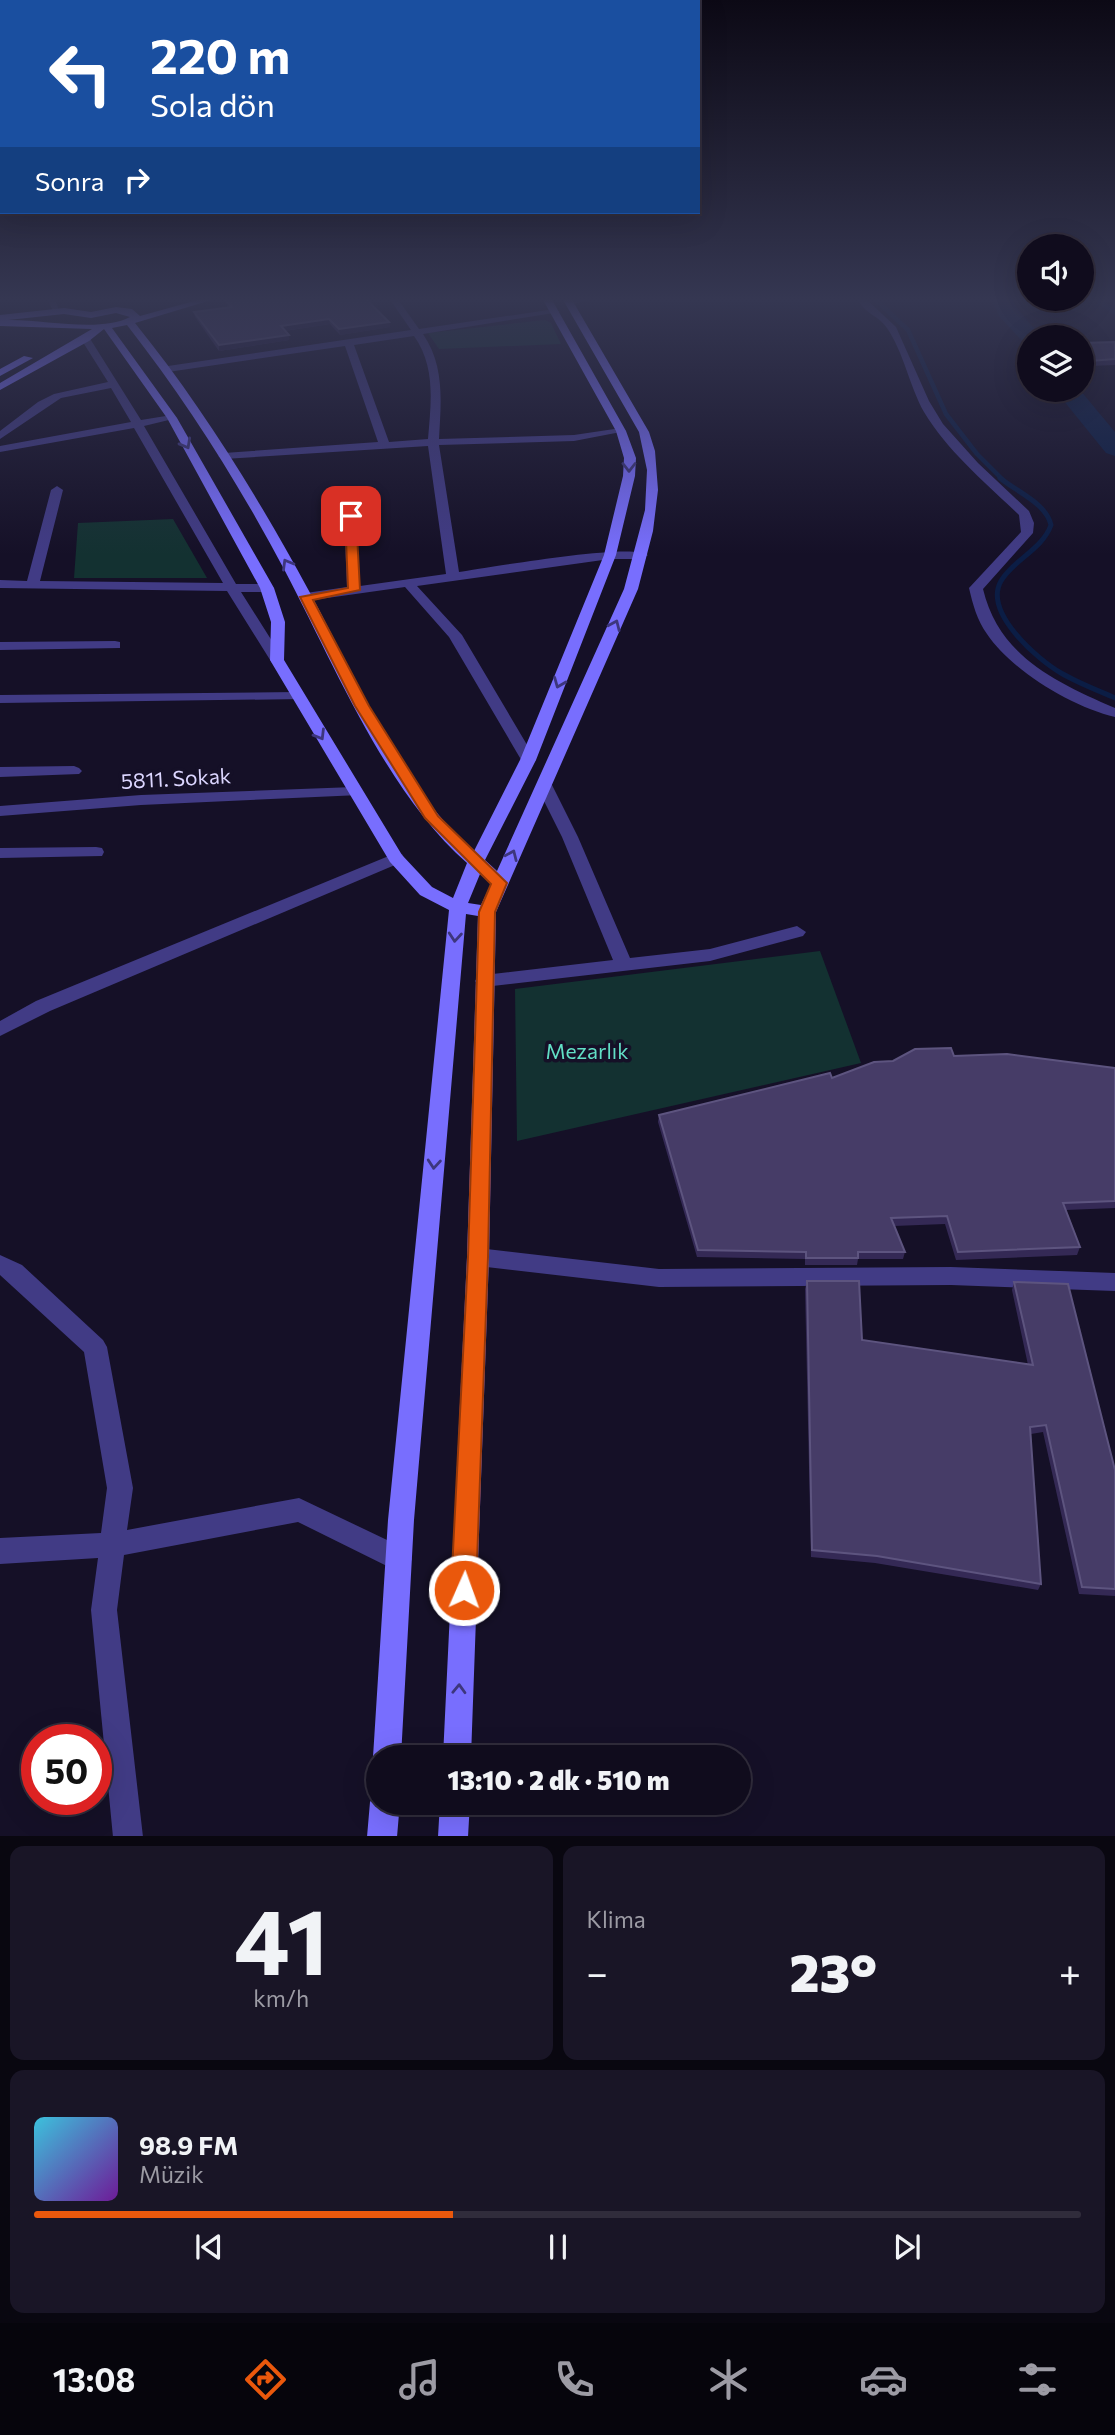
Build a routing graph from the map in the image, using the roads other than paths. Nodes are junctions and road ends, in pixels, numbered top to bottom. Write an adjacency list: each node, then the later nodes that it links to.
1 (115, 384): 10 (street); 12 (street)
2 (145, 384): 9 (main road)
3 (177, 384): 16 (main road)
4 (363, 384): 14 (street)
5 (435, 384): 13 (street)
6 (598, 384): 11 (main road)
7 (612, 384): 20 (main road)
8 (916, 384): 34 (street)
9 (172, 418): 10 (street); 26 (main road, one-way to 26)
10 (136, 424): 15 (street); 25 (street)
11 (621, 431): 13 (street); 19 (main road, one-way to 19)
12 (0, 436)
13 (433, 442): 14 (street); 21 (street)
14 (385, 444): 16 (street)
15 (0, 449)
16 (224, 456): 28 (main road, one-way to 16)
17 (57, 490): 24 (street)
18 (349, 491): 27 (street)
19 (610, 555): 20 (street); 21 (street); 35 (main road, one-way to 35)
20 (642, 555): 38 (main road, one-way to 20)
21 (453, 577): 22 (street)
22 (408, 583): 27 (street); 35 (street)
23 (0, 584): 24 (street)
24 (33, 584): 25 (street)
25 (229, 587): 26 (street); 31 (street)
26 (267, 588): 31 (main road)
27 (354, 590): 28 (street)
28 (306, 597): 44 (main road)
29 (115, 645): 30 (street)
30 (0, 646)
31 (277, 660): 32 (main road)
32 (297, 696): 33 (street); 39 (main road, one-way to 39)
33 (0, 699)
34 (1115, 713)
35 (528, 760): 44 (main road)
36 (74, 771): 37 (street)
37 (0, 772)
38 (544, 785): 45 (main road, one-way to 38); 49 (street)
39 (354, 792): 40 (street, 5811. Sokak); 43 (main road)
40 (0, 811)
41 (96, 852): 42 (street)
42 (0, 853)
43 (396, 858): 46 (main road); 51 (street)
44 (477, 860): 45 (main road); 46 (main road)
45 (500, 883): 47 (main road)
46 (458, 907): 47 (main road); 57 (main road, one-way to 57)
47 (487, 912): 50 (main road)
48 (797, 932): 49 (street)
49 (624, 965): 50 (street)
50 (484, 981): 52 (main road)
51 (0, 1029)
52 (478, 1257): 54 (street); 59 (main road, one-way to 52)
53 (0, 1264): 55 (street)
54 (1115, 1282)
55 (112, 1545): 56 (street); 57 (street); 62 (street)
56 (0, 1551)
57 (399, 1559): 58 (main road)
58 (388, 1745)
59 (458, 1745)
60 (384, 1815): 63 (main road)
61 (454, 1815): 64 (main road)
62 (128, 1836)
63 (383, 1836)
64 (453, 1836)

